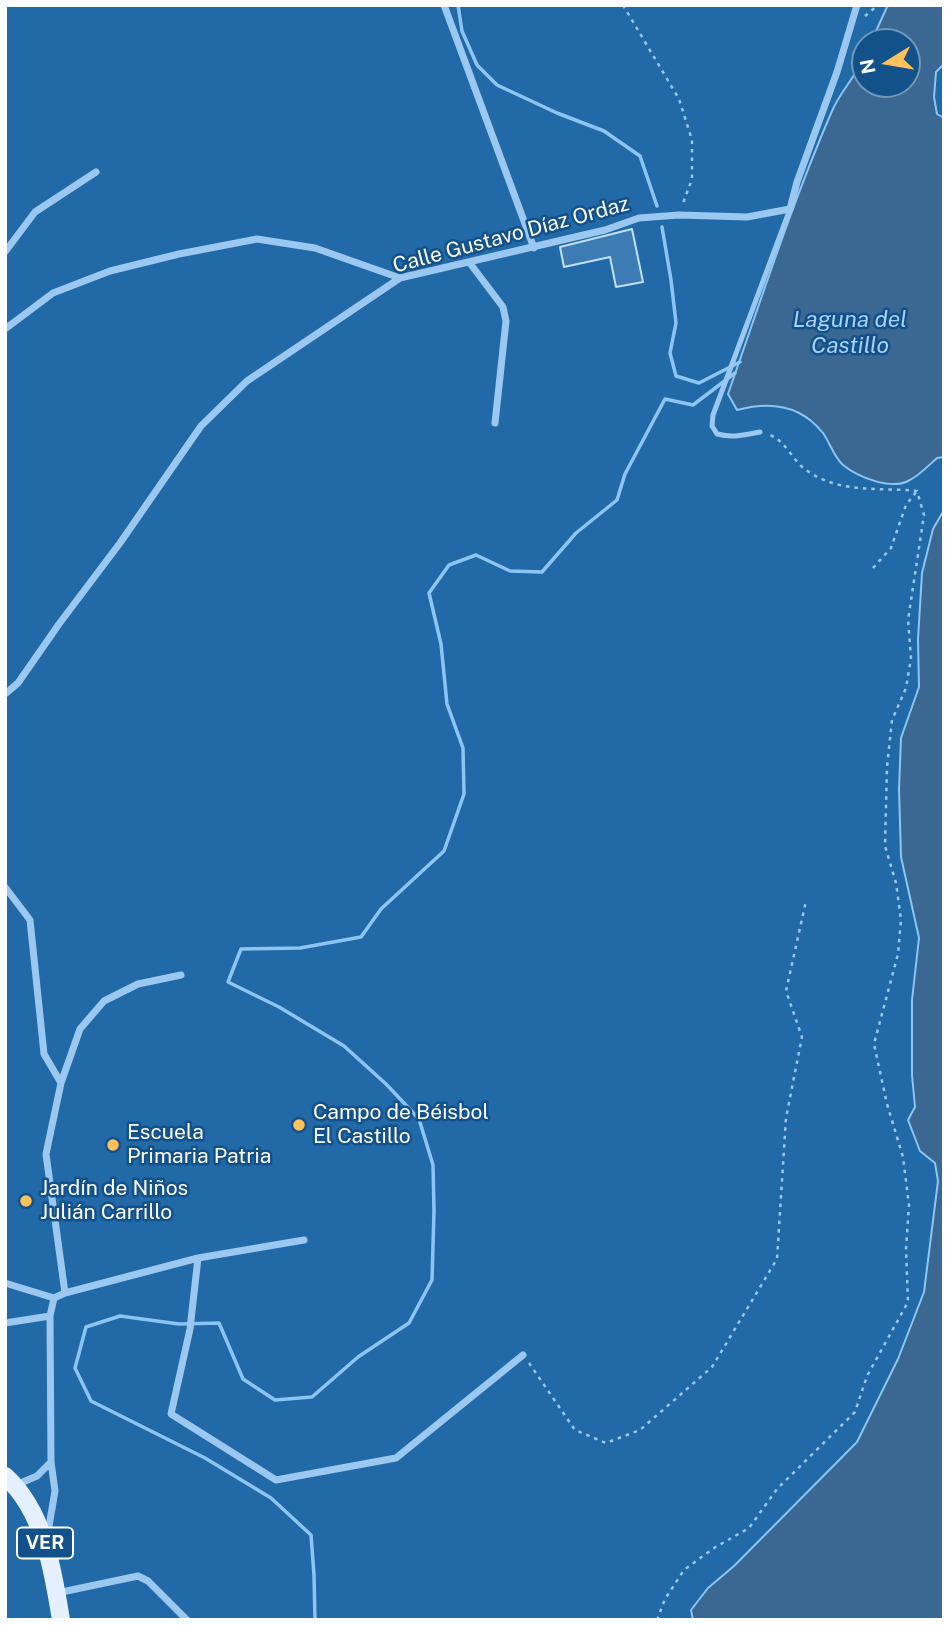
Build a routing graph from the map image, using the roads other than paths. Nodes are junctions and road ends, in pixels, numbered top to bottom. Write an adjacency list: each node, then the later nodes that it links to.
1 (444, 5): 5 (street)
2 (857, 5): 4 (street)
3 (96, 172): 6 (street)
4 (790, 209): 5 (street, Calle Gustavo Díaz Ordaz); 11 (lane)
5 (534, 248): 7 (street, Calle Gustavo Díaz Ordaz)
6 (5, 252)
7 (469, 262): 8 (street, Calle Gustavo Díaz Ordaz); 10 (street)
8 (400, 278): 9 (street); 12 (street, Calle Gustavo Díaz Ordaz)
9 (5, 329)
10 (495, 423)
11 (760, 432)
12 (5, 694)
13 (5, 887): 15 (street)
14 (181, 975): 15 (street)
15 (61, 1083): 19 (street)
16 (304, 1240): 17 (street)
17 (198, 1258): 19 (street); 23 (street)
18 (5, 1283): 20 (street)
19 (65, 1293): 20 (street)
20 (54, 1297): 21 (street)
21 (50, 1316): 22 (street); 24 (street)
22 (5, 1323)
23 (523, 1355)
24 (51, 1462): 25 (street); 26 (street)
25 (10, 1480): 26 (main road, VER)
26 (46, 1546): 27 (main road, VER)
27 (57, 1593): 28 (main road, VER); 29 (street)
28 (61, 1620)
29 (187, 1620)

